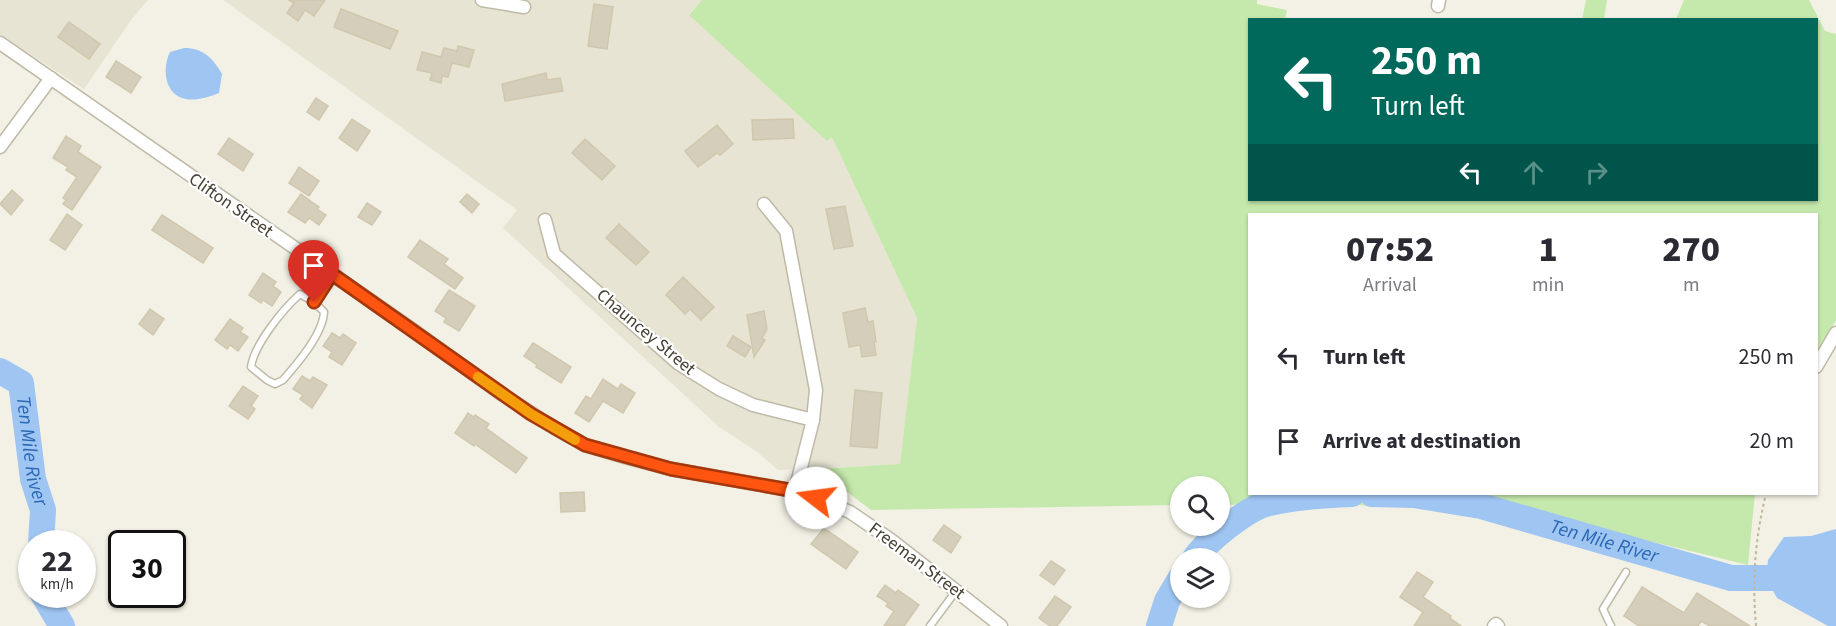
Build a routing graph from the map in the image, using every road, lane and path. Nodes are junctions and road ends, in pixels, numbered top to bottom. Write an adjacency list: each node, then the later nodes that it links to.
1 (482, 0): 2 (street)
2 (524, 7)
3 (0, 43): 4 (street, Clifton Street)
4 (51, 78): 5 (street); 8 (street, Clifton Street)
5 (0, 147)
6 (764, 204): 12 (street)
7 (545, 220): 12 (street, Chauncey Street)
8 (332, 274): 9 (lane); 13 (street, Clifton Street)
9 (314, 302): 9 (lane)
10 (1836, 333): 11 (street)
11 (1818, 364)
12 (813, 420): 13 (street)
13 (795, 491): 16 (street, Freeman Street)
14 (1766, 495): 20 (path)
15 (1626, 572): 19 (lane)
16 (957, 591): 17 (lane); 18 (street, Freeman Street)
17 (930, 626)
18 (1001, 626)
19 (1611, 626)
20 (1756, 626)

